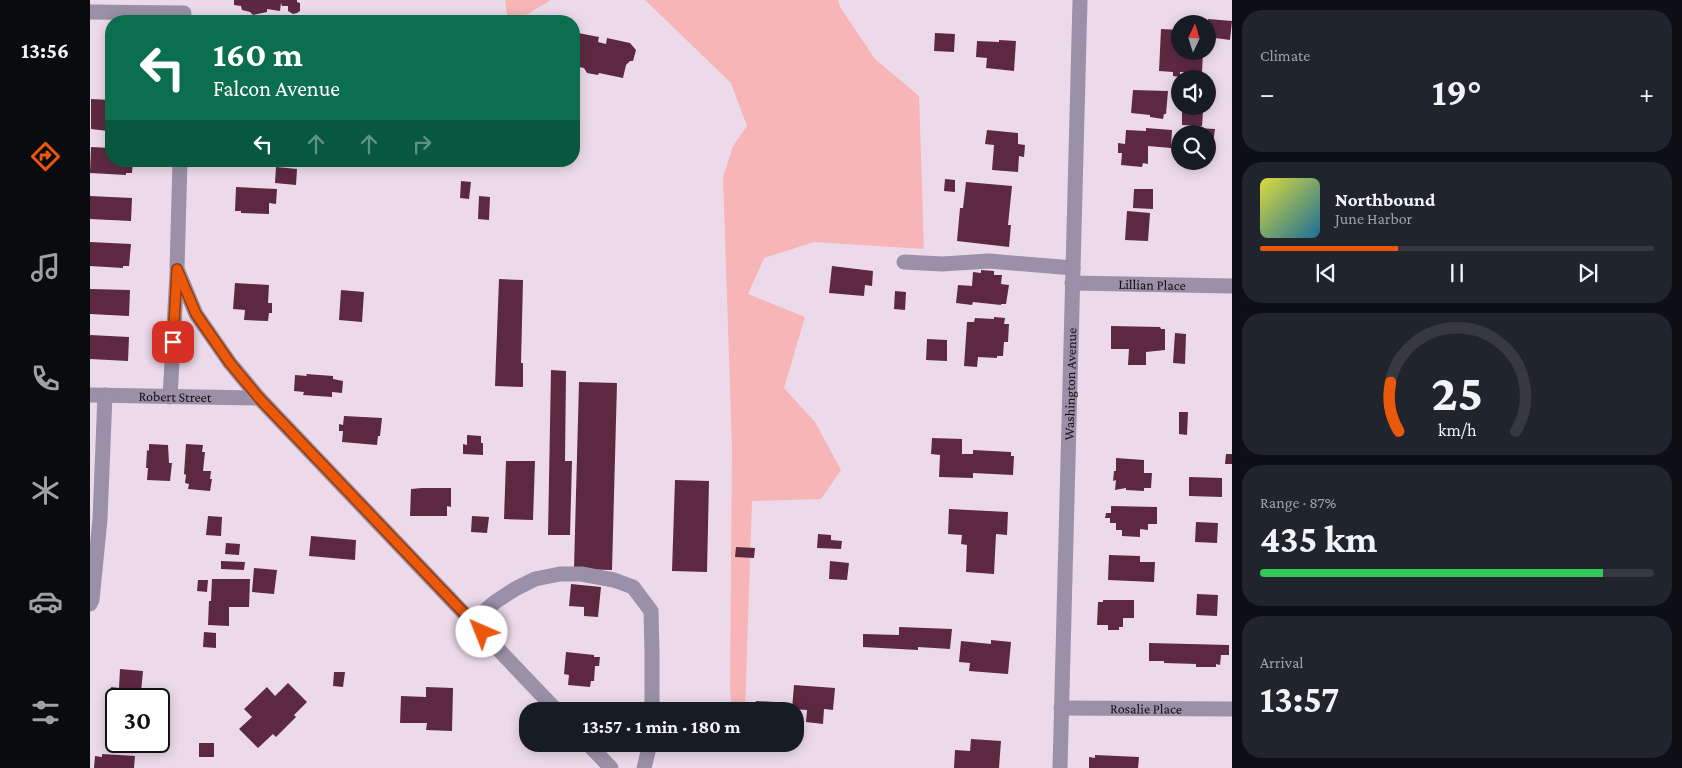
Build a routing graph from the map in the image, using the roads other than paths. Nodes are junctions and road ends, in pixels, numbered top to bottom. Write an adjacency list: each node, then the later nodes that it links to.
1 (1080, 0): 7 (street, Washington Avenue)
2 (90, 12): 3 (street)
3 (184, 12)
4 (180, 167): 6 (street)
5 (904, 262): 7 (street, Lillian Place)
6 (177, 269): 10 (street); 11 (street)
7 (1073, 276): 8 (street, Lillian Place); 16 (street, Washington Avenue)
8 (1232, 286)
9 (98, 395): 10 (street, Robert Street); 12 (street)
10 (170, 397): 11 (street, Robert Street)
11 (259, 398): 13 (street)
12 (90, 604)
13 (472, 622): 14 (street); 15 (street)
14 (548, 702)
15 (652, 702)
16 (1061, 708): 17 (street, Rosalie Place); 22 (street, Washington Avenue)
17 (1232, 709)
18 (596, 752): 20 (street)
19 (648, 752): 21 (street)
20 (611, 768)
21 (644, 768)
22 (1060, 768)

